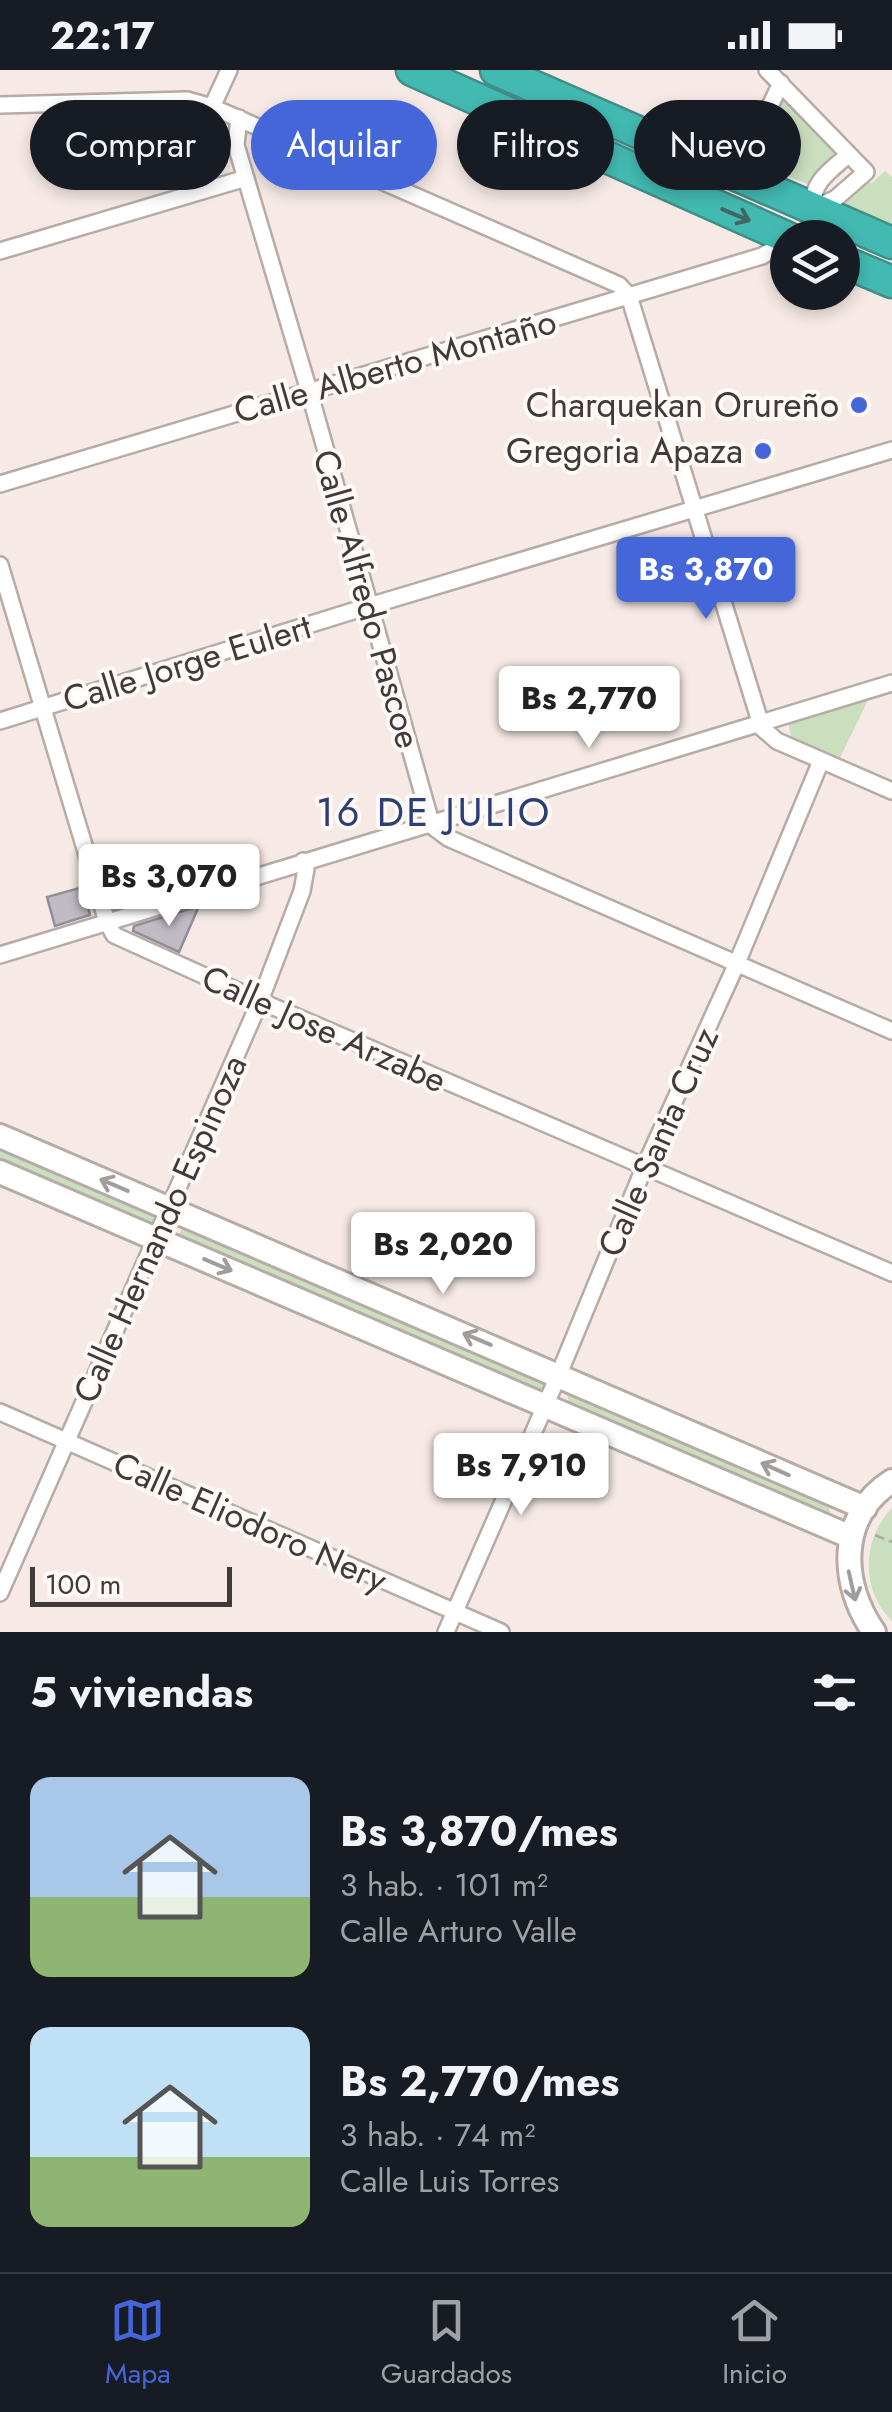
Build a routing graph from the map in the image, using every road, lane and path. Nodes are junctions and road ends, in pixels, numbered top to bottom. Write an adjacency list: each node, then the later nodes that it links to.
1 (228, 70): 6 (street)
2 (412, 70): 18 (highway, one-way to 18)
3 (496, 70): 12 (highway)
4 (768, 70): 5 (street)
5 (781, 83): 7 (street); 13 (street)
6 (215, 100)
7 (773, 100)
8 (30, 104): 9 (street)
9 (0, 105)
10 (231, 115): 11 (street)
11 (239, 118): 14 (street, Calle Alfredo Pascoe); 24 (street)
12 (634, 130)
13 (848, 155): 16 (street); 16 (street)
14 (246, 178): 20 (street); 25 (street, Calle Alfredo Pascoe)
15 (771, 190): 16 (highway)
16 (813, 208): 17 (street, Calle Alberto Montaño); 19 (highway)
17 (804, 220)
18 (770, 230)
19 (892, 243)
20 (0, 251)
21 (770, 251): 24 (street, Calle Alberto Montaño)
22 (860, 269): 23 (highway)
23 (892, 282)
24 (629, 296): 25 (street, Calle Alberto Montaño); 28 (street)
25 (309, 390): 27 (street, Calle Alberto Montaño); 30 (street, Calle Alfredo Pascoe)
26 (892, 450): 28 (street, Calle Jorge Eulert)
27 (0, 484)
28 (694, 508): 30 (street, Calle Jorge Eulert); 34 (street)
29 (0, 565): 32 (street)
30 (369, 606): 32 (street, Calle Jorge Eulert); 37 (street, Calle Alfredo Pascoe)
31 (892, 683): 34 (street)
32 (42, 708): 33 (street, Calle Jorge Eulert); 39 (street)
33 (0, 721)
34 (760, 723): 35 (street); 37 (street)
35 (820, 762): 36 (street); 41 (street, Calle Santa Cruz)
36 (892, 792)
37 (430, 822): 38 (street); 41 (street)
38 (303, 861): 39 (street); 42 (street, Calle Hernando Espinoza)
39 (107, 922): 40 (street); 42 (street, Calle Jose Arzabe)
40 (0, 955)
41 (737, 963): 43 (street); 45 (street, Calle Santa Cruz)
42 (260, 1001): 45 (street, Calle Jose Arzabe); 47 (street, Calle Hernando Espinoza)
43 (892, 1032)
44 (0, 1136): 47 (street, one-way to 44)
45 (644, 1168): 49 (street, Calle Jose Arzabe); 50 (street, Calle Santa Cruz)
46 (0, 1172): 48 (street)
47 (168, 1208): 48 (street, Calle Hernando Espinoza); 50 (street, one-way to 47)
48 (156, 1238): 51 (street, one-way to 51); 53 (street, Calle Hernando Espinoza)
49 (892, 1274)
50 (559, 1374): 51 (street, Calle Santa Cruz); 55 (street, one-way to 50)
51 (546, 1406): 56 (street); 59 (street, Calle Santa Cruz)
52 (0, 1412): 53 (street, Calle Eliodoro Nery)
53 (66, 1442): 58 (street, Calle Hernando Espinoza); 59 (street, Calle Eliodoro Nery)
54 (892, 1480): 55 (street)
55 (864, 1508): 56 (street)
56 (863, 1536): 57 (path); 62 (street, one-way to 62)
57 (892, 1542)
58 (0, 1593)
59 (455, 1612): 60 (street, Calle Santa Cruz); 61 (street, Calle Eliodoro Nery)
60 (446, 1632)
61 (501, 1632)
62 (874, 1632)

